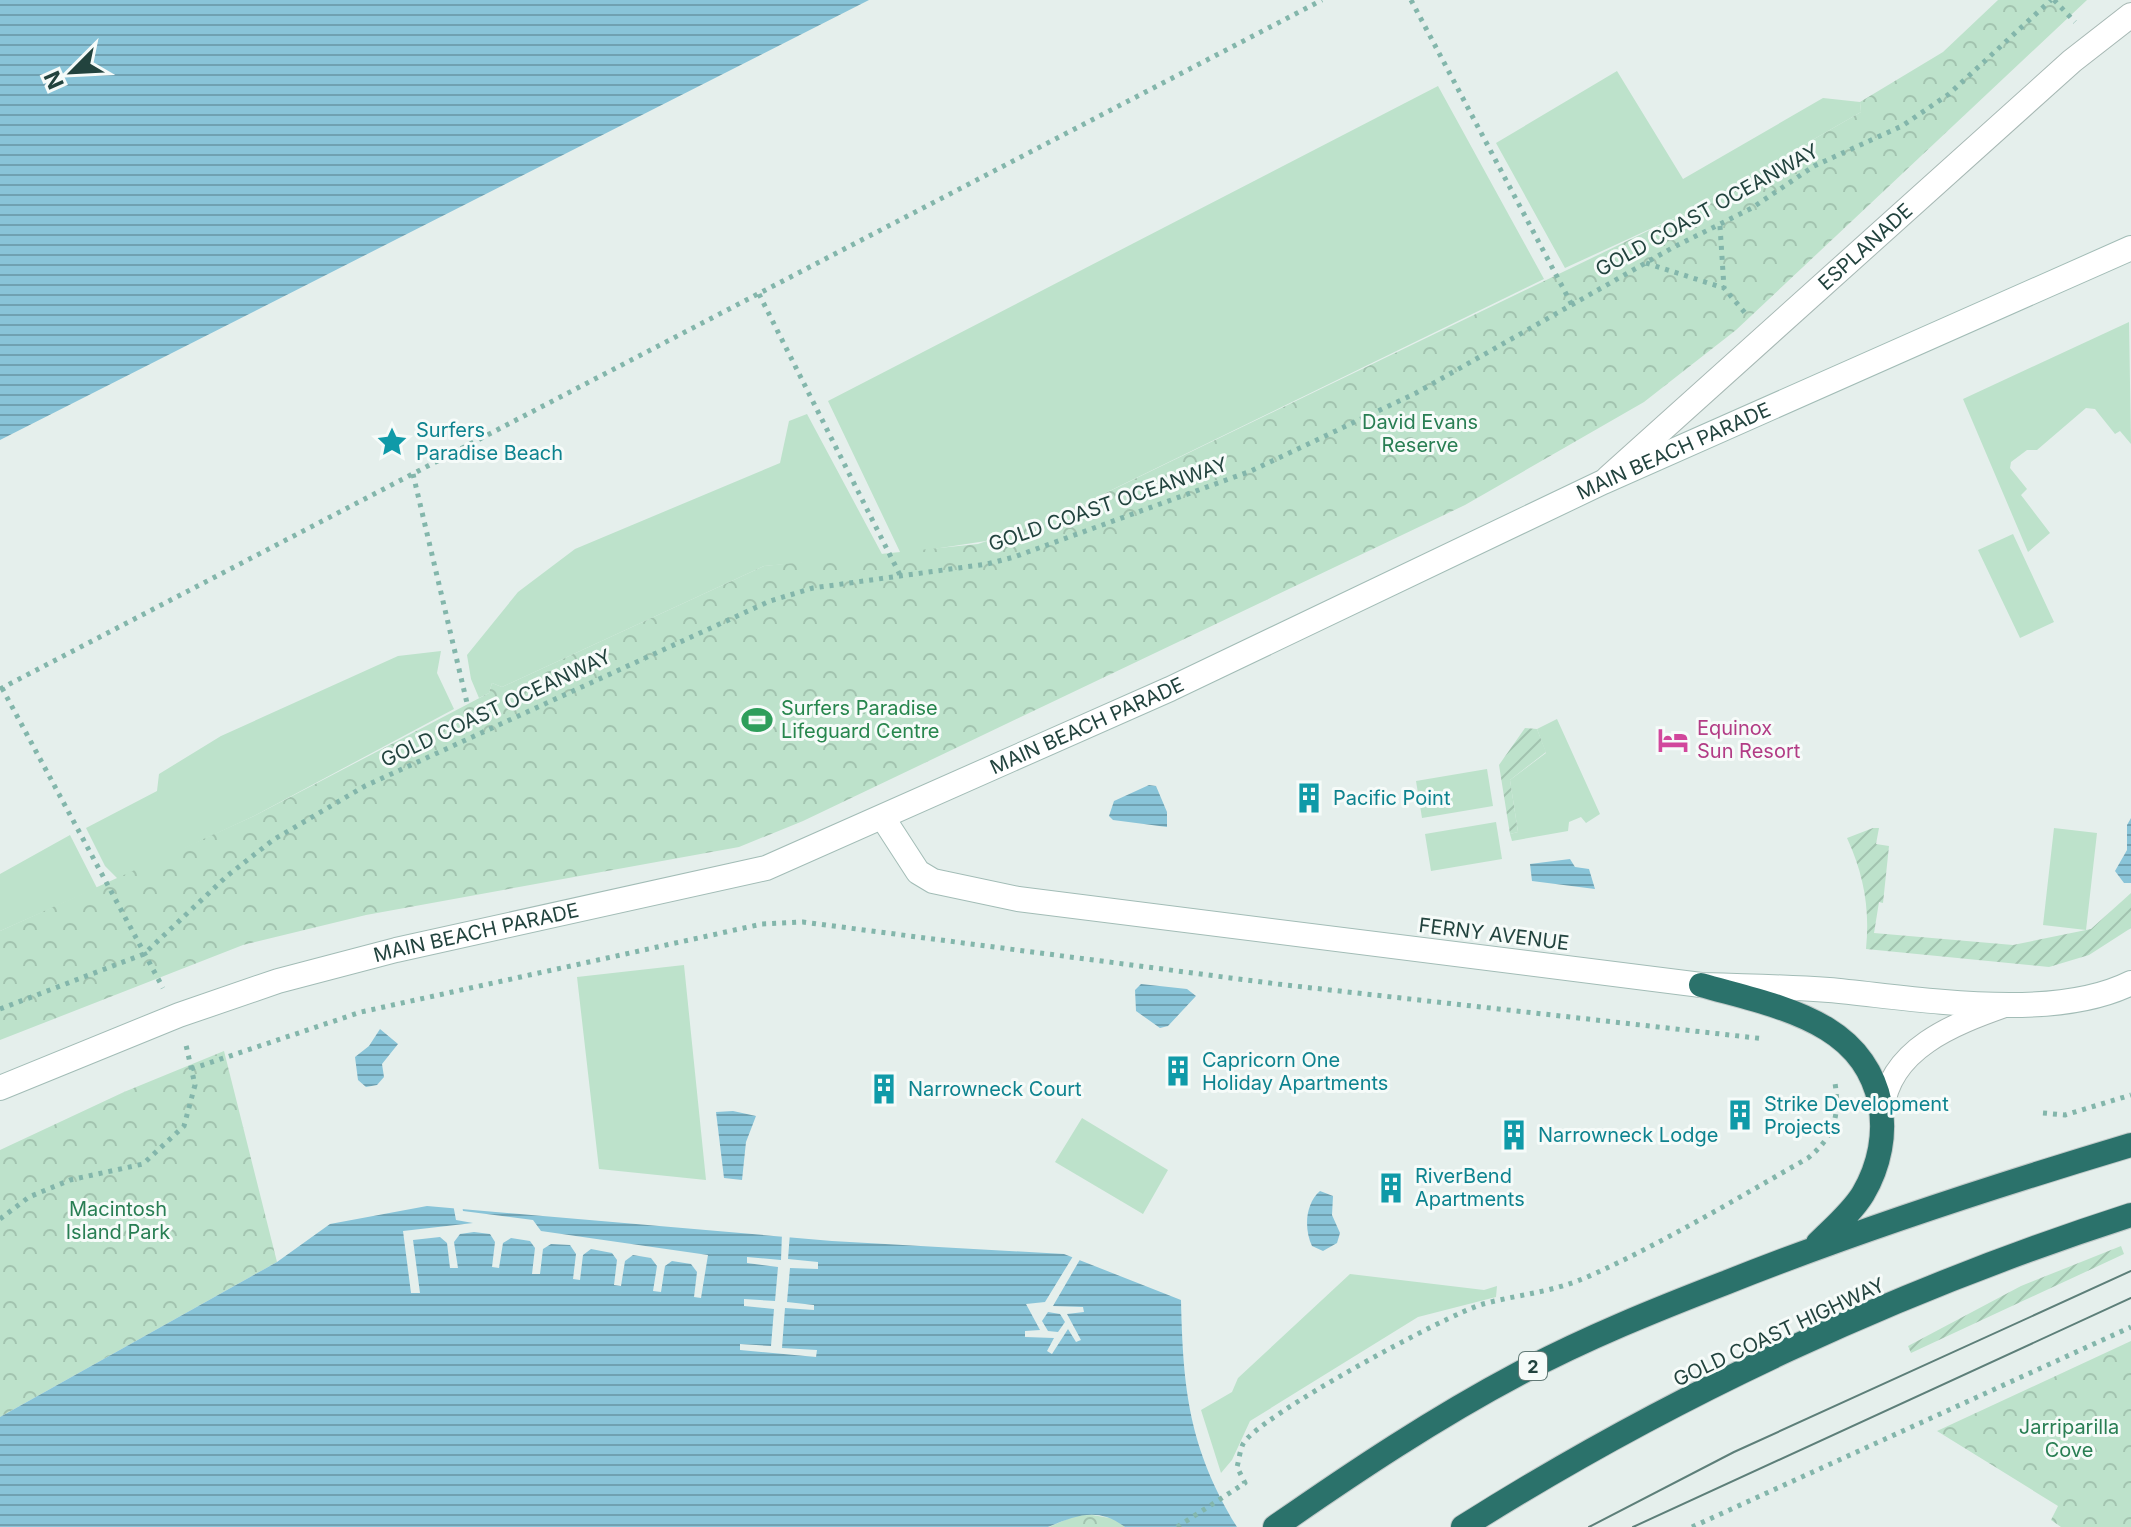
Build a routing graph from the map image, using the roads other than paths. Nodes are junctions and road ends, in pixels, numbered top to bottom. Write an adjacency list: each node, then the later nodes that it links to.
1 (2131, 15): 3 (street, ESPLANADE)
2 (2131, 248): 3 (street, MAIN BEACH PARADE)
3 (1603, 482): 4 (street, MAIN BEACH PARADE)
4 (883, 818): 6 (street, FERNY AVENUE); 8 (street, MAIN BEACH PARADE)
5 (2131, 983): 7 (street, FERNY AVENUE)
6 (1701, 985): 7 (street, FERNY AVENUE); 9 (highway)
7 (2009, 1004): 9 (lane)
8 (0, 1088)
9 (1883, 1110): 12 (highway)
10 (2131, 1145): 12 (highway, 2)
11 (2131, 1215): 14 (highway, GOLD COAST HIGHWAY)
12 (1814, 1248): 13 (highway, 2)
13 (1275, 1527)
14 (1463, 1527)

